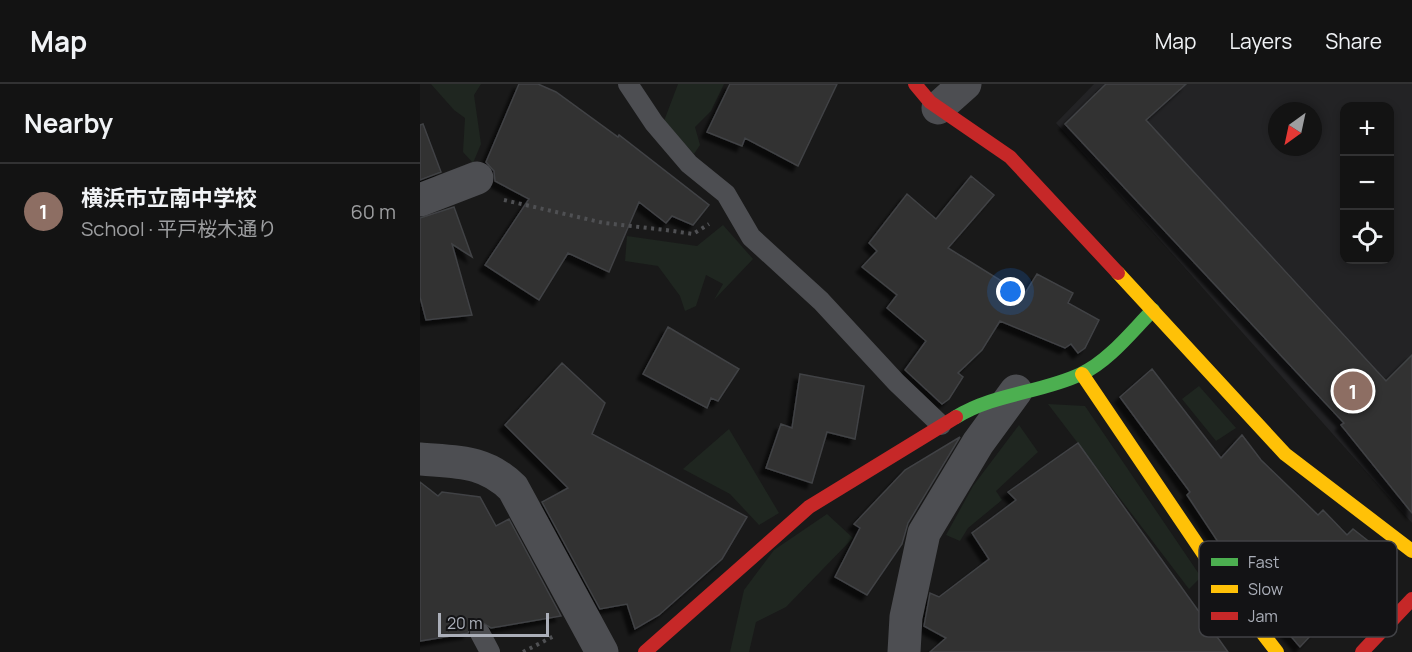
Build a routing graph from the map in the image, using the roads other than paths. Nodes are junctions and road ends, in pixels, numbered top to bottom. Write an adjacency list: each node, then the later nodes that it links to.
1 (628, 84): 10 (lane)
2 (915, 84): 4 (street)
3 (964, 84): 4 (street)
4 (938, 108): 7 (street)
5 (477, 178): 6 (street)
6 (420, 200)
7 (1153, 310): 8 (street); 13 (street)
8 (1082, 374): 9 (street); 12 (street)
9 (1016, 391): 10 (street); 22 (street)
10 (941, 425): 21 (street)
11 (420, 459): 20 (street)
12 (1199, 547)
13 (1412, 551)
14 (1412, 599): 15 (street)
15 (1397, 615)
16 (480, 633): 19 (lane)
17 (1265, 637): 23 (street)
18 (1376, 637): 24 (street)
19 (490, 652)
20 (602, 652)
21 (645, 652)
22 (904, 652)
23 (1277, 652)
24 (1362, 652)

